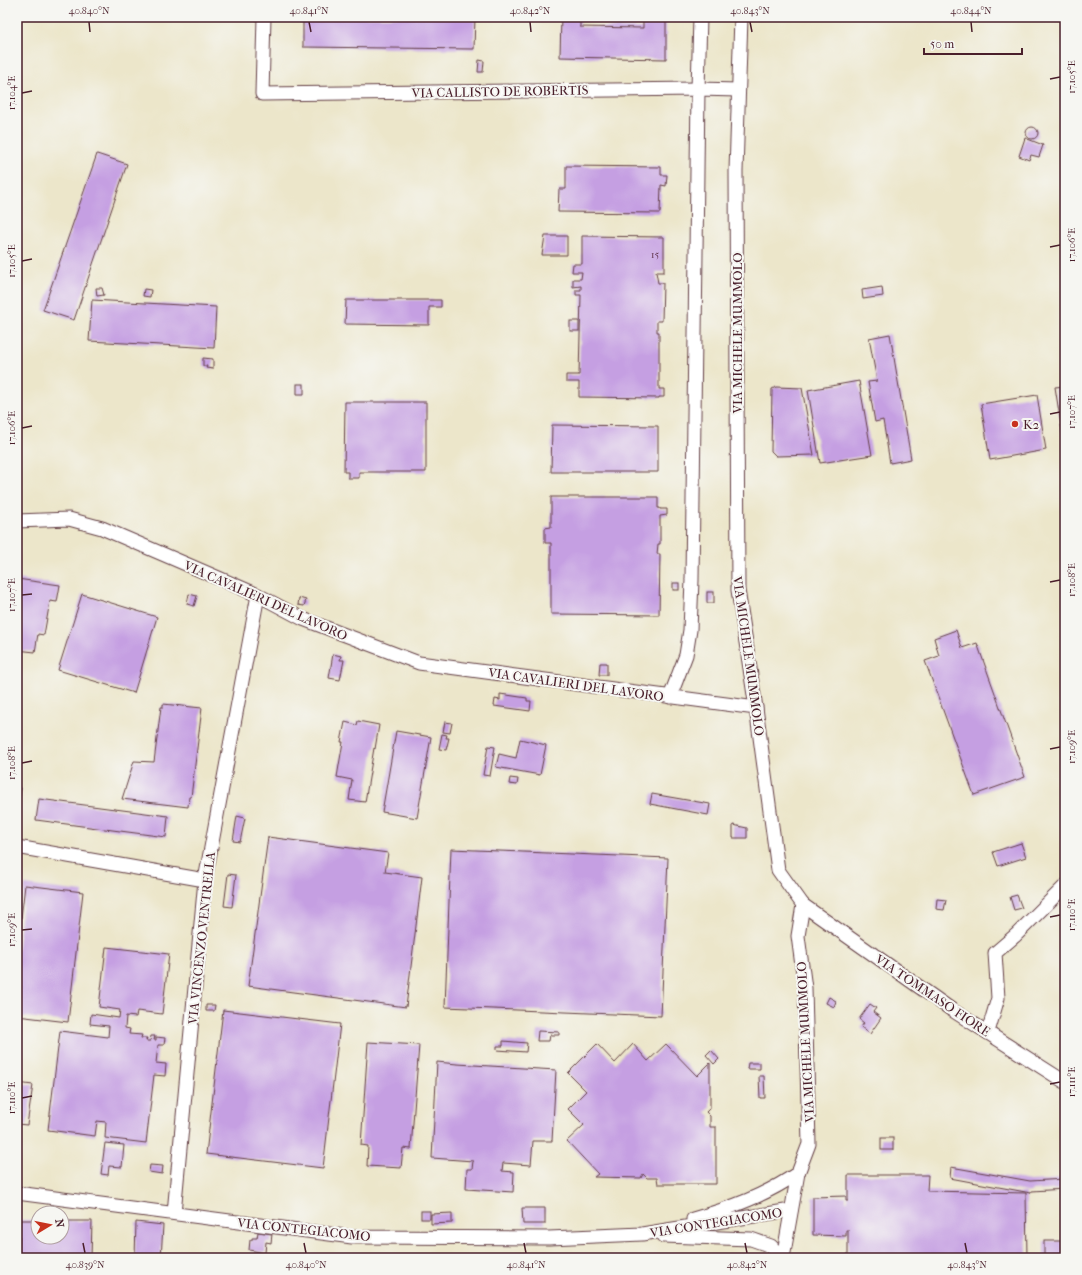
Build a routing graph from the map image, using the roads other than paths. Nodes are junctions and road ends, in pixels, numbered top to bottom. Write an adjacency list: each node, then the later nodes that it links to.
1 (264, 17): 4 (street, VIA CALLISTO DE ROBERTIS)
2 (700, 17): 4 (street)
3 (741, 17): 5 (street, VIA MICHELE MUMMOLO)
4 (698, 89): 5 (street, VIA CALLISTO DE ROBERTIS); 8 (street)
5 (738, 90): 9 (street, VIA MICHELE MUMMOLO)
6 (17, 521): 7 (street, VIA CAVALIERI DEL LAVORO)
7 (258, 595): 8 (street, VIA CAVALIERI DEL LAVORO); 11 (street, VIA VINCENZO VENTRELLA)
8 (670, 697): 9 (street, VIA CAVALIERI DEL LAVORO)
9 (756, 708): 13 (street, VIA MICHELE MUMMOLO)
10 (17, 848): 11 (street)
11 (205, 880): 19 (street, VIA VINCENZO VENTRELLA)
12 (1065, 886): 14 (street)
13 (803, 905): 14 (street, VIA TOMMASO FIORE); 16 (street, VIA MICHELE MUMMOLO)
14 (988, 1032): 15 (street, VIA TOMMASO FIORE)
15 (1065, 1082)
16 (798, 1173): 18 (street, VIA MICHELE MUMMOLO); 20 (street, VIA CONTEGIACOMO)
17 (17, 1193): 19 (street, VIA CONTEGIACOMO)
18 (791, 1210): 20 (street, VIA CONTEGIACOMO); 21 (street, VIA MICHELE MUMMOLO)
19 (174, 1213): 20 (street, VIA CONTEGIACOMO)
20 (642, 1234): 21 (street, VIA CONTEGIACOMO)
21 (782, 1258)

